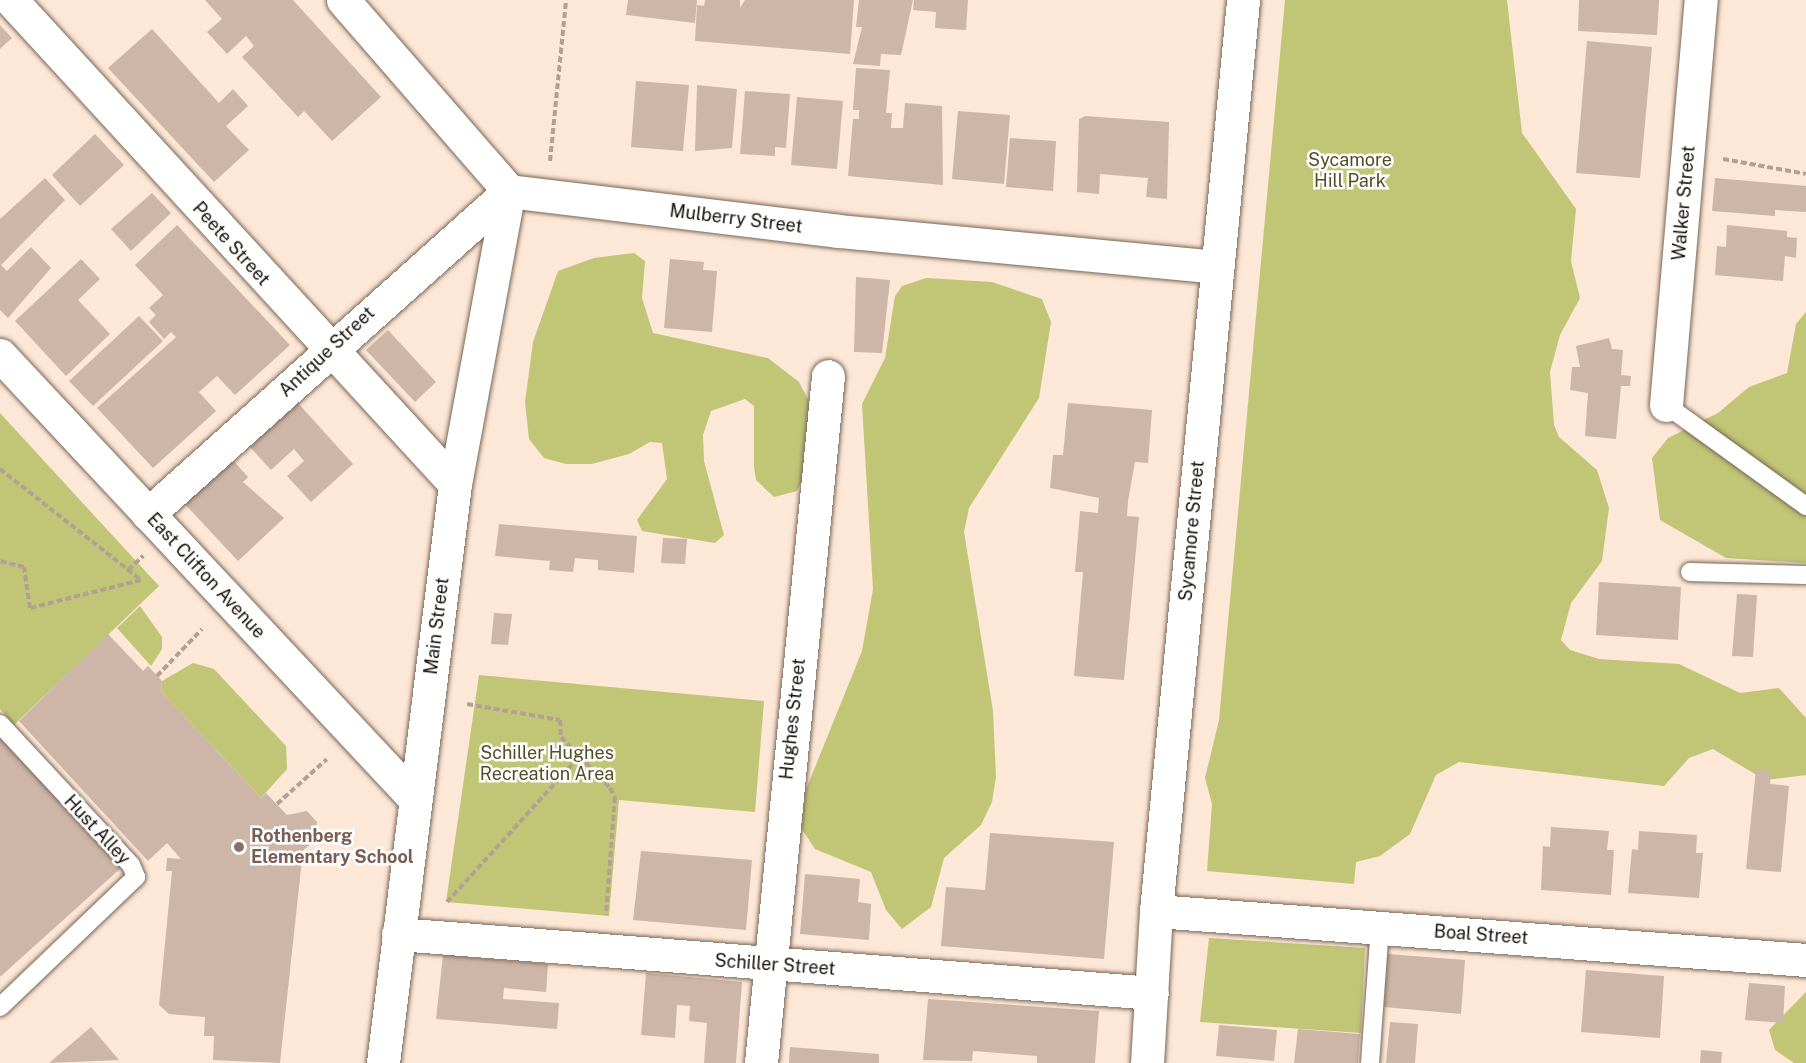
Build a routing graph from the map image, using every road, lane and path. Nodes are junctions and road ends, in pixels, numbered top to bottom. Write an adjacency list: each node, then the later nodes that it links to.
1 (11, 0): 11 (street, Peete Street)
2 (342, 0): 9 (street)
3 (566, 0): 7 (path)
4 (1243, 0): 10 (street, Sycamore Street)
5 (1701, 0): 14 (street, Walker Street)
6 (1713, 157): 8 (path)
7 (549, 165)
8 (1806, 174)
9 (509, 191): 10 (street, Mulberry Street); 11 (street, Antique Street); 16 (street, Main Street)
10 (1216, 267): 33 (street, Sycamore Street)
11 (328, 348): 16 (street, Peete Street); 18 (street, Antique Street)
12 (0, 355): 18 (street, East Clifton Avenue)
13 (828, 376): 38 (street, Hughes Street)
14 (1666, 405): 17 (lane)
15 (0, 469): 21 (path)
16 (455, 484): 30 (street, Main Street)
17 (1806, 506)
18 (148, 514): 30 (street, East Clifton Avenue)
19 (148, 552): 21 (path)
20 (0, 561): 21 (path)
21 (128, 570)
22 (1690, 572): 23 (lane)
23 (1806, 575)
24 (202, 629): 25 (path)
25 (157, 676)
26 (467, 705): 28 (path)
27 (0, 724): 40 (lane, Hust Alley)
28 (580, 756): 32 (path); 34 (path)
29 (327, 759): 31 (path)
30 (413, 797): 36 (street, Main Street)
31 (277, 804)
32 (441, 909)
33 (1156, 911): 35 (street, Boal Street); 39 (street, Sycamore Street)
34 (605, 924)
35 (1380, 927): 37 (street, Boal Street); 44 (lane)
36 (398, 934): 38 (street, Schiller Street); 41 (street, Main Street)
37 (1806, 960)
38 (769, 965): 39 (street, Schiller Street); 42 (street, Hughes Street)
39 (1152, 993): 43 (street, Sycamore Street)
40 (0, 1006)
41 (384, 1063)
42 (761, 1063)
43 (1147, 1063)
44 (1370, 1063)

